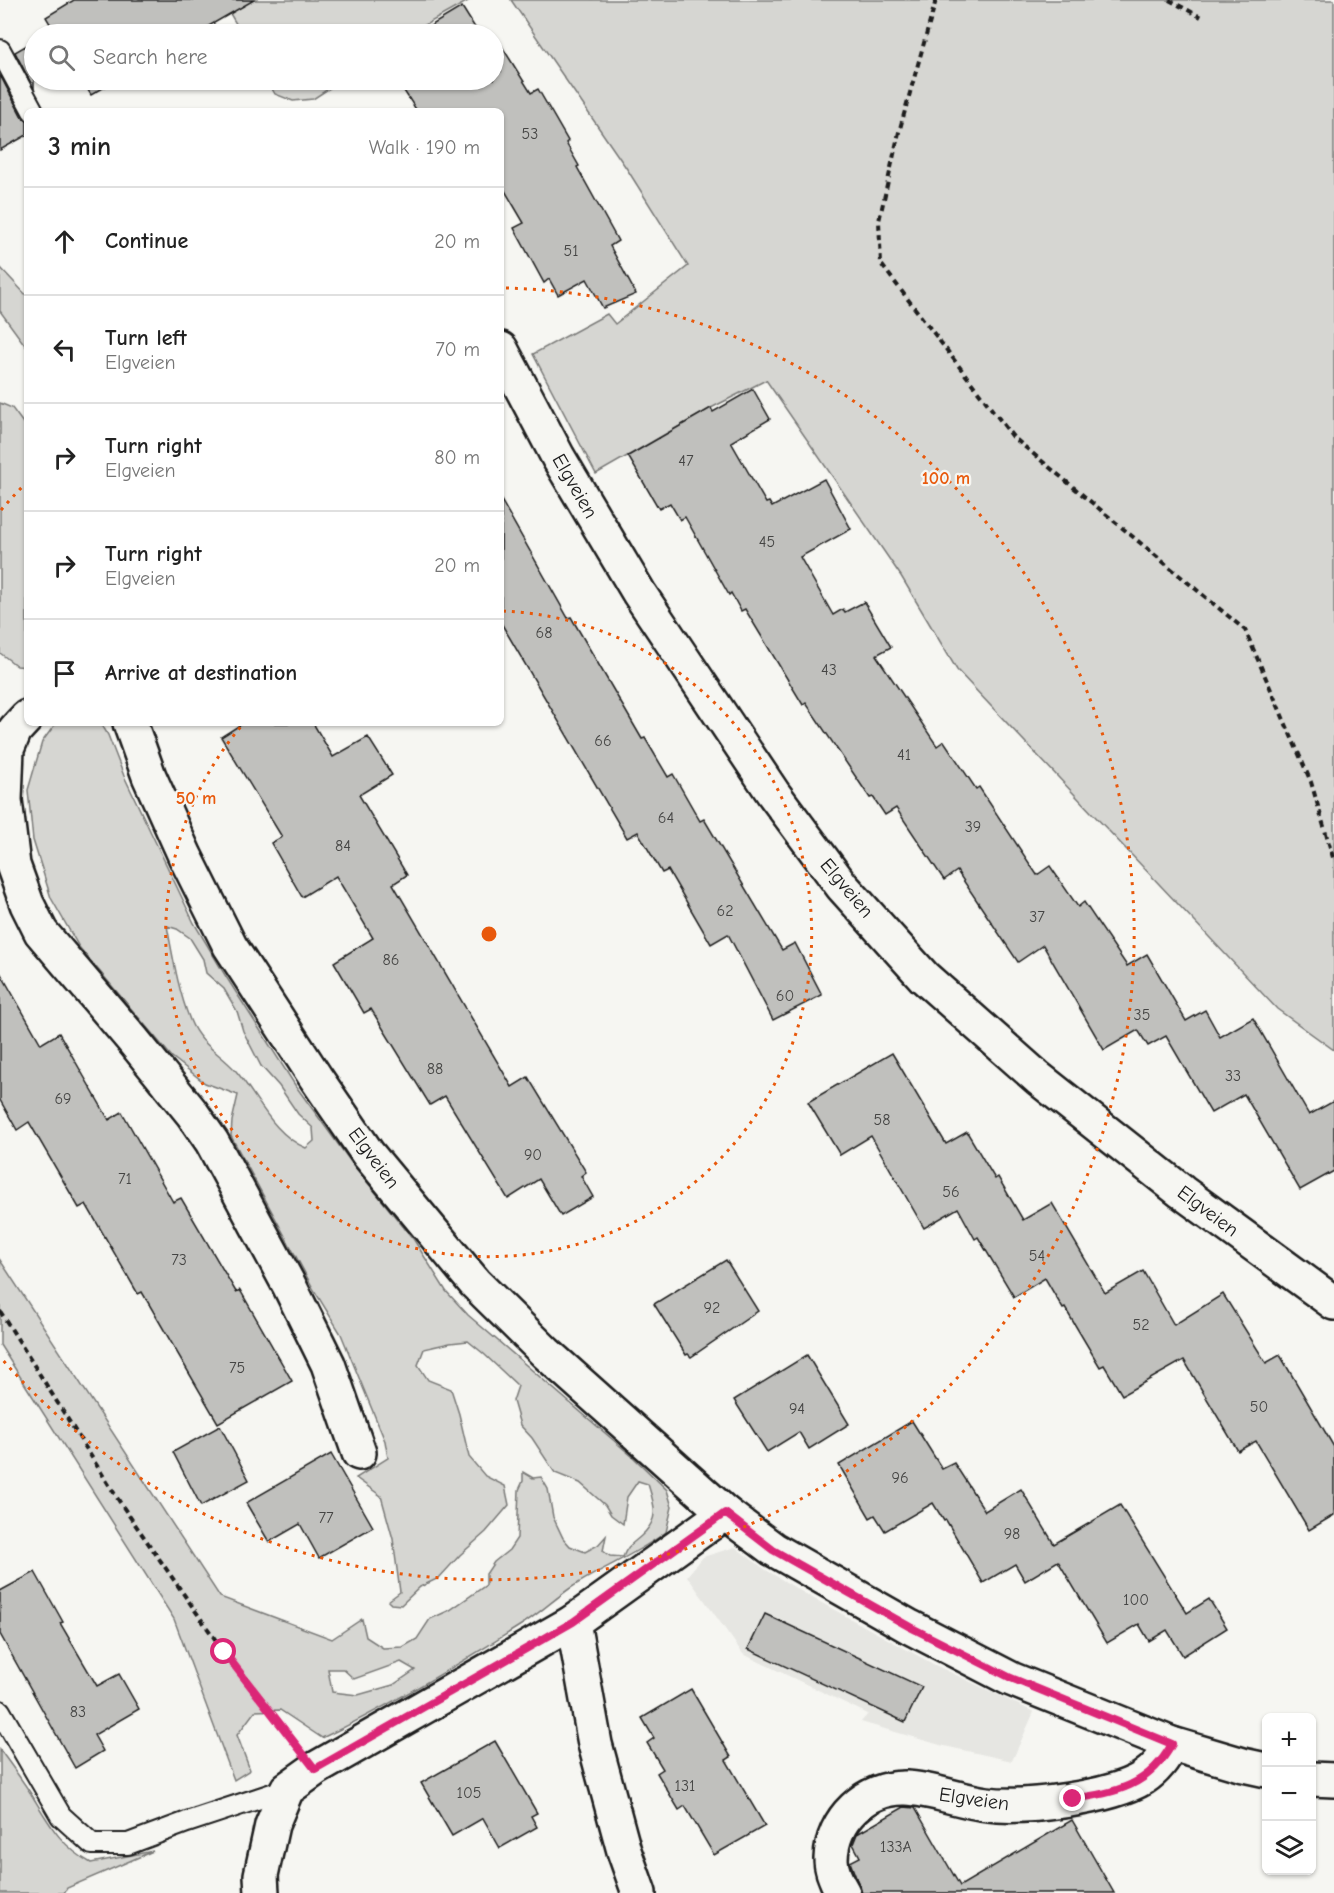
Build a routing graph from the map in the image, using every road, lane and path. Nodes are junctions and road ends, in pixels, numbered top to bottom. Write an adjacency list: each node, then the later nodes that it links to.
1 (936, 0): 9 (path)
2 (1169, 0): 3 (path)
3 (1201, 17)
4 (0, 50): 5 (lane)
5 (31, 108)
6 (504, 355): 10 (street, Elgveien)
7 (24, 720): 12 (street)
8 (131, 726): 13 (street, Elgveien)
9 (1334, 861)
10 (1334, 1303)
11 (0, 1311): 17 (path)
12 (359, 1453)
13 (725, 1513): 14 (street); 16 (street, Elgveien)
14 (573, 1622): 17 (street); 23 (street)
15 (0, 1711): 21 (lane)
16 (1172, 1744): 18 (street, Elgveien); 24 (street, Elgveien)
17 (315, 1769): 21 (street)
18 (1262, 1769)
19 (1316, 1779): 20 (street)
20 (1334, 1780)
21 (286, 1790): 22 (street)
22 (262, 1893)
23 (639, 1893)
24 (843, 1893)

